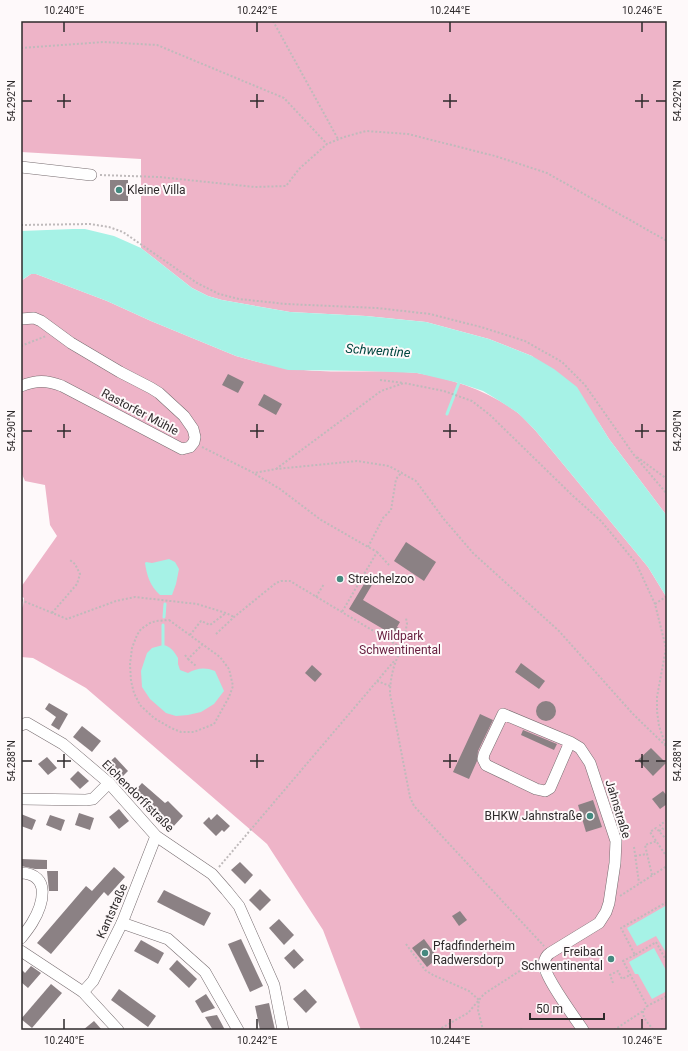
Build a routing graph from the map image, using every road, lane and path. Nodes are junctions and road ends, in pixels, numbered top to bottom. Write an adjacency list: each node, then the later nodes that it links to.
1 (274, 21): 3 (path)
2 (21, 48): 4 (path)
3 (338, 140): 4 (path); 8 (path)
4 (327, 144): 6 (path)
5 (21, 167): 6 (street)
6 (91, 175)
7 (21, 225): 16 (path)
8 (667, 241)
9 (21, 319): 10 (street, Rastorfer Mühle)
10 (56, 332): 11 (path); 15 (street, Rastorfer Mühle)
11 (21, 346)
12 (380, 380): 13 (path)
13 (404, 383): 17 (path); 31 (path)
14 (21, 386): 15 (street, Rastorfer Mühle)
15 (194, 442): 19 (path)
16 (634, 455): 20 (path); 21 (path)
17 (276, 469): 18 (path); 19 (path)
18 (402, 472): 22 (path); 49 (path)
19 (254, 473): 22 (path)
20 (667, 479)
21 (667, 494)
22 (368, 547): 23 (path)
23 (377, 552): 25 (path); 33 (path)
24 (70, 560): 34 (path)
25 (389, 565)
26 (324, 584): 28 (path)
27 (667, 596): 31 (path)
28 (316, 597): 33 (path); 35 (path)
29 (22, 600): 30 (path); 34 (path)
30 (21, 604)
31 (656, 604): 49 (path)
32 (226, 612): 34 (path); 35 (path); 38 (path)
33 (342, 612): 40 (path)
34 (52, 613)
35 (234, 617): 37 (path)
36 (406, 618): 40 (path)
37 (216, 634)
38 (190, 635): 39 (path); 39 (path)
39 (202, 645): 42 (path)
40 (402, 648): 43 (path)
41 (185, 655): 42 (path)
42 (188, 659): 44 (path)
43 (396, 659): 45 (path); 46 (path)
44 (196, 666)
45 (377, 681): 46 (path); 63 (path)
46 (390, 686): 73 (path)
47 (21, 725): 50 (street, Eichendorffstraße)
48 (570, 742): 48 (street); 67 (street, Jahnstraße)
49 (667, 746)
50 (109, 783): 51 (street); 54 (street, Eichendorffstraße)
51 (21, 799)
52 (667, 820): 53 (path)
53 (659, 831): 55 (path); 56 (path)
54 (156, 836): 63 (street, Eichendorffstraße); 68 (street, Kantstraße)
55 (667, 840)
56 (656, 842): 58 (path); 60 (path)
57 (634, 847): 59 (path)
58 (647, 854): 59 (path); 64 (path)
59 (635, 856): 65 (path)
60 (667, 857)
61 (667, 866): 64 (path)
62 (21, 873): 69 (street)
63 (212, 874): 84 (street, Eichendorffstraße)
64 (652, 875): 65 (path)
65 (639, 884): 67 (path)
66 (667, 902): 72 (path)
67 (609, 903): 73 (street, Jahnstraße)
68 (122, 923): 77 (street, Kantstraße); 83 (street)
69 (21, 938)
70 (406, 944): 79 (path)
71 (21, 951): 77 (street)
72 (635, 954): 74 (path); 75 (path)
73 (548, 956): 79 (path); 87 (street)
74 (667, 962)
75 (630, 975): 76 (path); 80 (path)
76 (613, 983)
77 (83, 992): 82 (street)
78 (667, 996): 80 (path)
79 (479, 1000): 85 (path); 86 (path)
80 (647, 1006): 81 (path)
81 (643, 1011): 88 (path); 89 (path)
82 (118, 1030)
83 (238, 1030)
84 (283, 1030)
85 (438, 1030)
86 (484, 1030)
87 (583, 1030)
88 (614, 1030)
89 (653, 1030)

